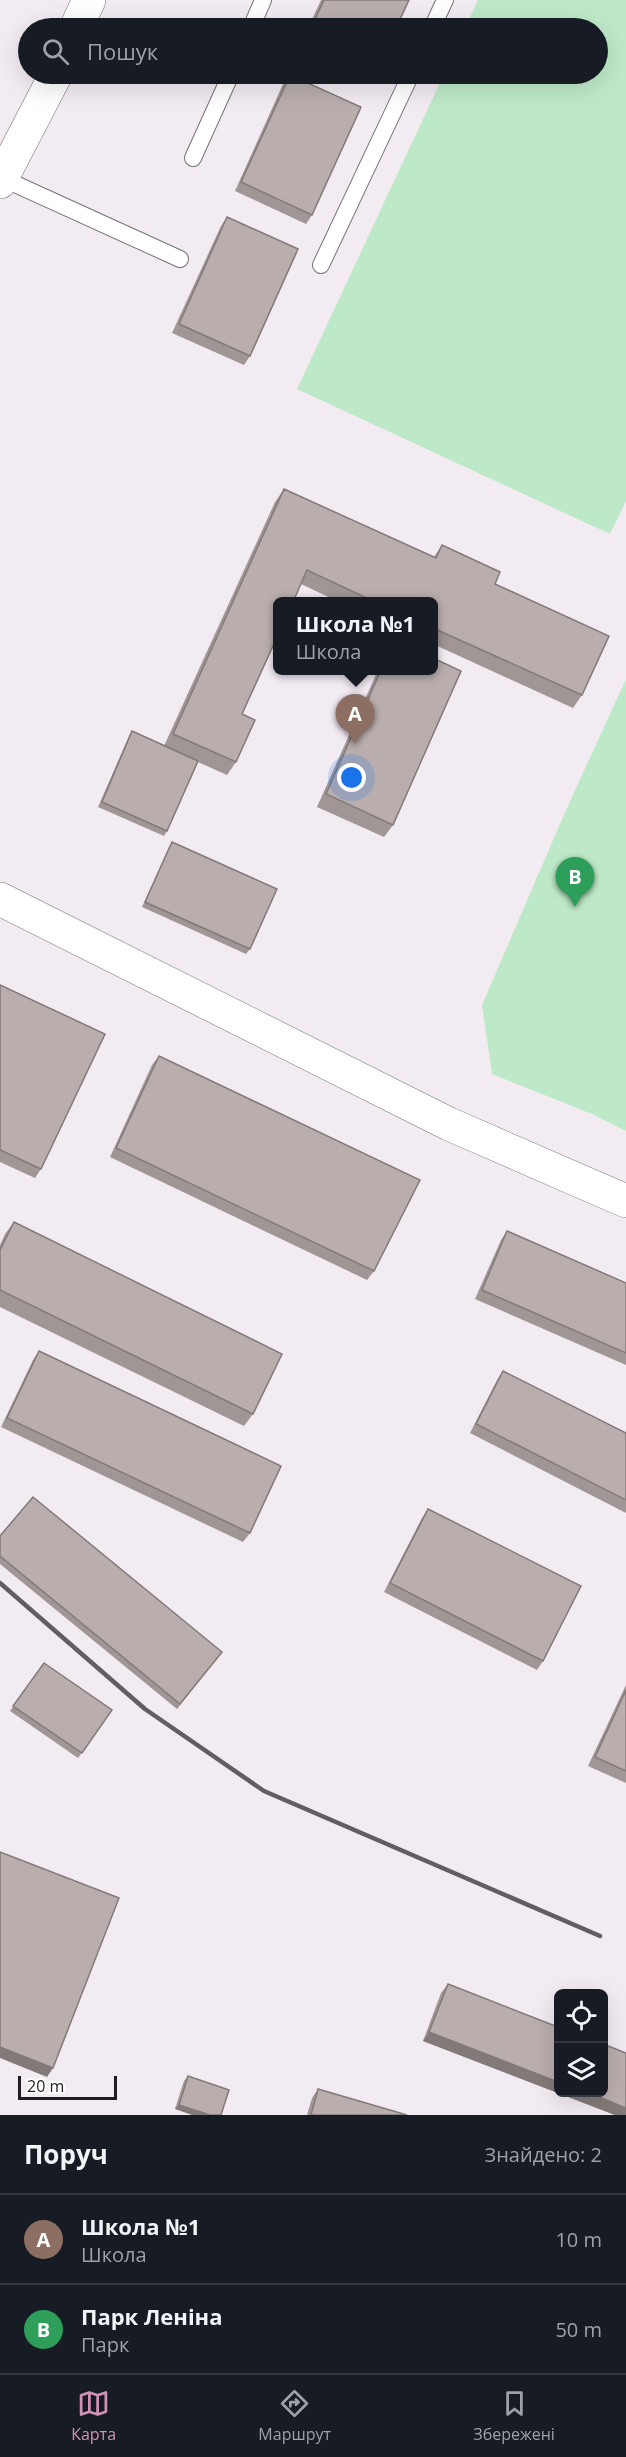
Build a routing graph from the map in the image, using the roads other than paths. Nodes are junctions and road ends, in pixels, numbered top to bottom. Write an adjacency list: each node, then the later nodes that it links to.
1 (89, 0): 4 (street)
2 (263, 0): 5 (lane)
3 (445, 0): 6 (lane)
4 (81, 18)
5 (255, 18)
6 (437, 18)
7 (51, 84): 11 (street)
8 (227, 84): 10 (lane)
9 (406, 84): 13 (lane)
10 (194, 158)
11 (1, 180): 12 (lane)
12 (180, 259)
13 (321, 266)
14 (0, 899): 15 (street)
15 (626, 1201)

